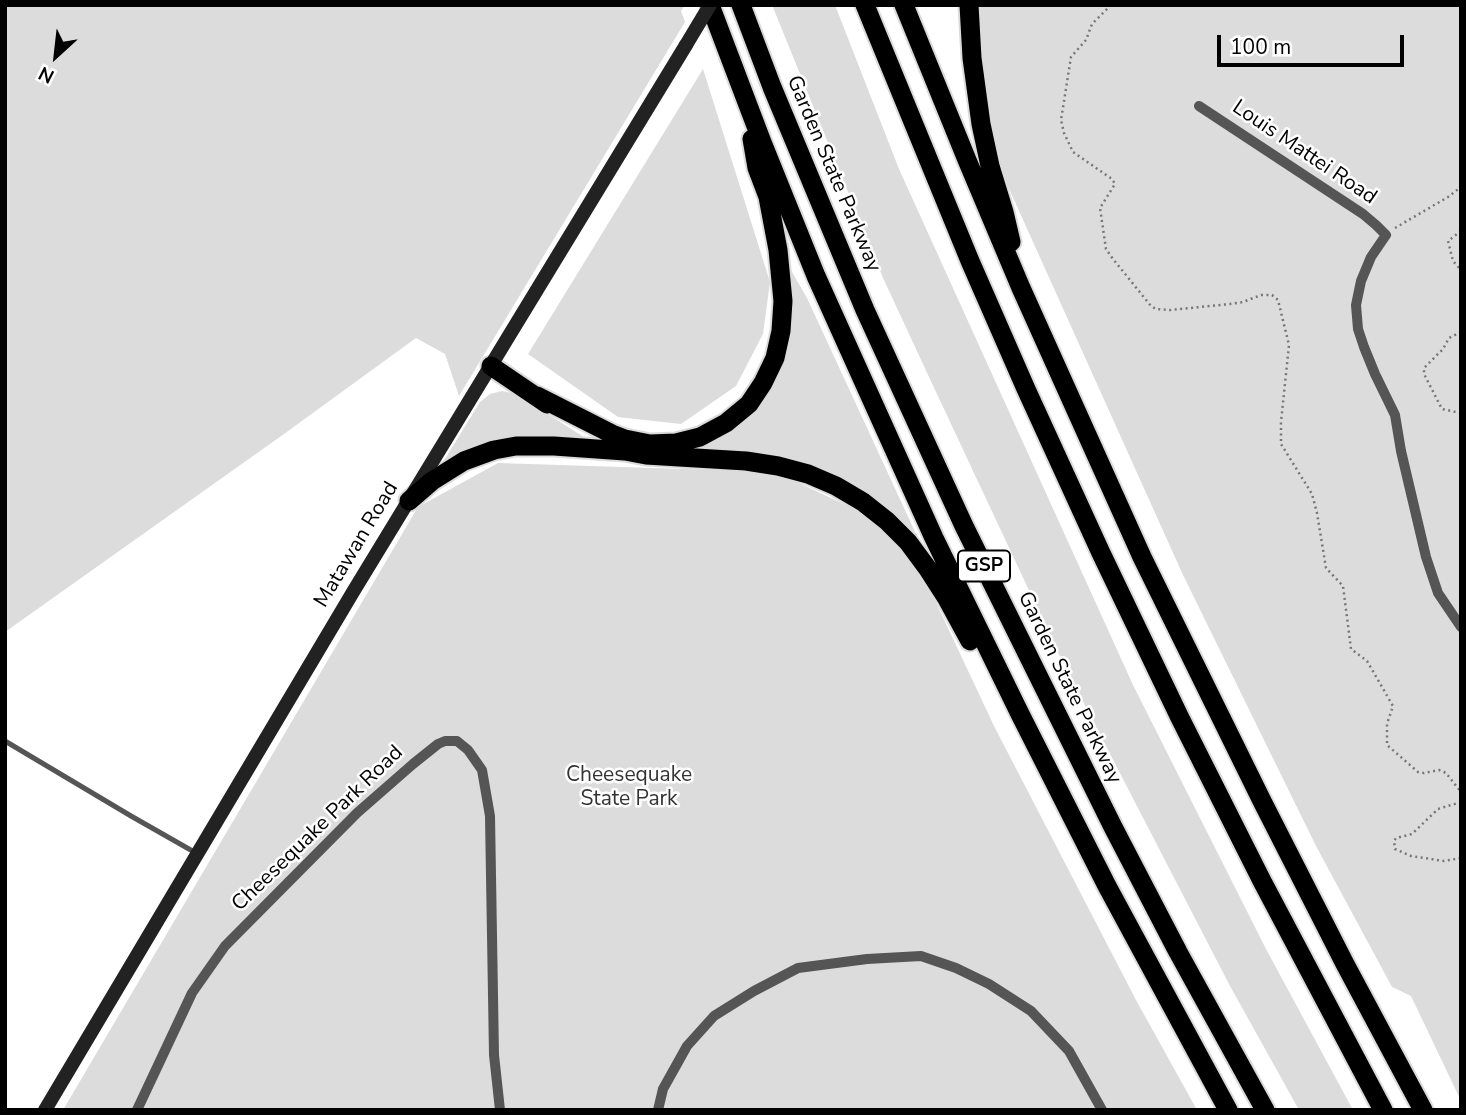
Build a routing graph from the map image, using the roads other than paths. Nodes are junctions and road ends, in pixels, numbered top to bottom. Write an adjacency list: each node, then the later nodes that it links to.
1 (710, 5): 6 (highway, GSP); 9 (main road, Matawan Road, bridge)
2 (741, 5): 23 (highway, Garden State Parkway / GSP)
3 (865, 5): 24 (highway)
4 (904, 5): 8 (highway)
5 (969, 5): 8 (highway)
6 (744, 97): 10 (highway); 14 (highway, GSP)
7 (1199, 106): 13 (street, Louis Mattei Road)
8 (1021, 288): 25 (highway)
9 (491, 366): 10 (highway); 12 (main road, Matawan Road)
10 (537, 396): 11 (highway)
11 (625, 452): 12 (highway); 14 (highway)
12 (409, 501): 16 (main road, Matawan Road)
13 (1461, 627)
14 (1020, 714): 22 (highway, GSP)
15 (5, 741): 16 (lane)
16 (197, 853): 17 (main road, Matawan Road)
17 (45, 1110)
18 (137, 1110): 19 (street, Cheesequake Park Road)
19 (500, 1110)
20 (658, 1110): 21 (street)
21 (1102, 1110)
22 (1228, 1110)
23 (1265, 1110)
24 (1383, 1110)
25 (1423, 1110)

